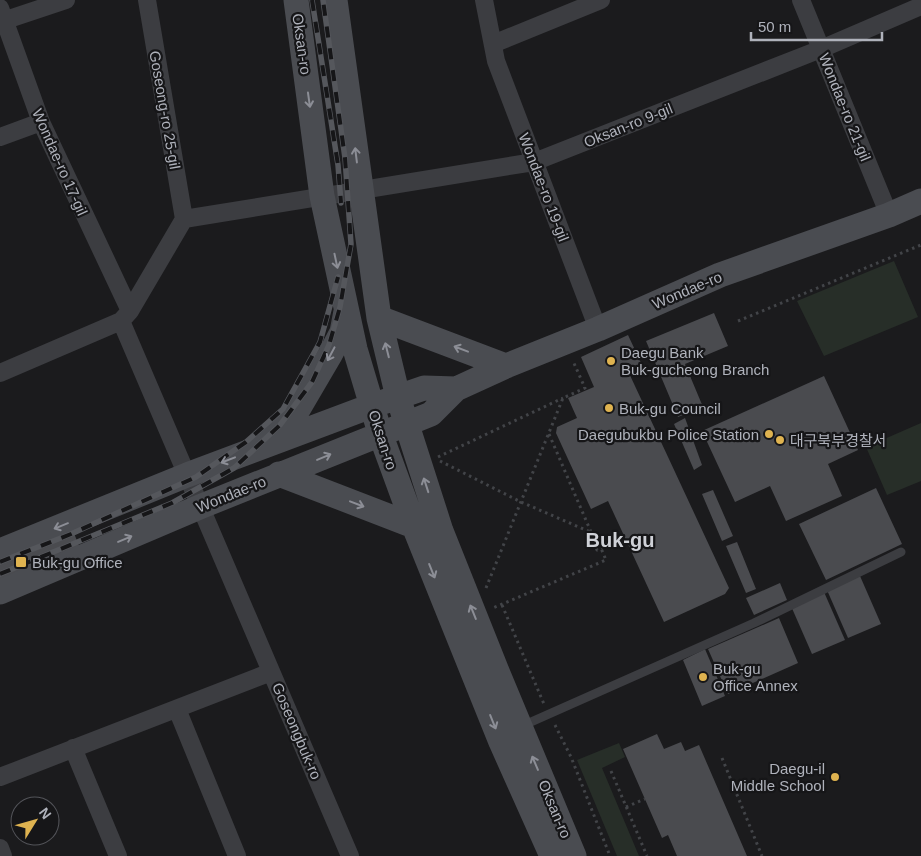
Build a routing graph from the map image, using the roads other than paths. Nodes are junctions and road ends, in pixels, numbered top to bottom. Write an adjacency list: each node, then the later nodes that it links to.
1 (66, 0): 9 (street)
2 (147, 0): 19 (street, Goseong-ro 25-gil)
3 (296, 0): 16 (main road, Oksan-ro, one-way to 16)
4 (335, 0): 15 (main road, Oksan-ro, one-way to 4)
5 (484, 0): 10 (street, Wondae-ro 19-gil)
6 (601, 0): 10 (street)
7 (801, 0): 11 (street, Wondae-ro 21-gil)
8 (921, 6): 11 (street, Oksan-ro 9-gil)
9 (1, 17): 12 (street, Wondae-ro 17-gil)
10 (493, 44): 14 (street, Wondae-ro 19-gil)
11 (821, 48): 14 (street, Oksan-ro 9-gil); 18 (street, Wondae-ro 21-gil)
12 (41, 122): 13 (street); 21 (street, Wondae-ro 17-gil)
13 (0, 137)
14 (534, 162): 15 (street, Oksan-ro 9-gil); 23 (street, Wondae-ro 19-gil)
15 (360, 190): 16 (street, Oksan-ro 9-gil); 22 (main road, Oksan-ro)
16 (322, 196): 19 (street); 20 (main road, Oksan-ro, one-way to 20)
17 (921, 201): 18 (main road, Wondae-ro)
18 (889, 215): 23 (main road, Wondae-ro)
19 (184, 220): 21 (street)
20 (346, 308): 28 (main road, Oksan-ro); 31 (main road, one-way to 31)
21 (125, 316): 25 (street); 33 (street)
22 (379, 318): 24 (main road, one-way to 22); 27 (main road, Oksan-ro, one-way to 22)
23 (598, 328): 24 (main road, Wondae-ro)
24 (506, 366): 26 (main road, Wondae-ro)
25 (0, 373)
26 (456, 389): 27 (main road, Wondae-ro); 29 (main road, Wondae-ro)
27 (398, 397): 28 (main road, Wondae-ro); 29 (main road, Oksan-ro)
28 (372, 406): 30 (main road, Oksan-ro); 31 (main road, Wondae-ro)
29 (406, 424): 30 (main road, Wondae-ro); 41 (main road, Oksan-ro, one-way to 29)
30 (380, 434): 32 (main road, Wondae-ro, one-way to 30); 35 (main road, Oksan-ro)
31 (261, 447): 33 (main road, Wondae-ro, one-way to 33)
32 (279, 474): 34 (main road, Wondae-ro); 35 (main road, one-way to 35)
33 (187, 475): 34 (street); 36 (main road, Wondae-ro, one-way to 36)
34 (202, 506): 38 (main road, Wondae-ro, one-way to 34); 39 (street)
35 (414, 526): 49 (main road, Oksan-ro, one-way to 49)
36 (0, 551)
37 (901, 552): 41 (lane)
38 (0, 592)
39 (271, 672): 40 (street, Goseongbuk-ro); 48 (street, Goseongbuk-ro)
40 (177, 708): 42 (street, Goseongbuk-ro); 47 (street)
41 (520, 727): 50 (main road, Oksan-ro, one-way to 41)
42 (73, 748): 43 (street, Goseongbuk-ro); 46 (street)
43 (0, 777)
44 (0, 848): 45 (street)
45 (3, 856)
46 (118, 856)
47 (237, 856)
48 (350, 856)
49 (552, 856)
50 (574, 856)

